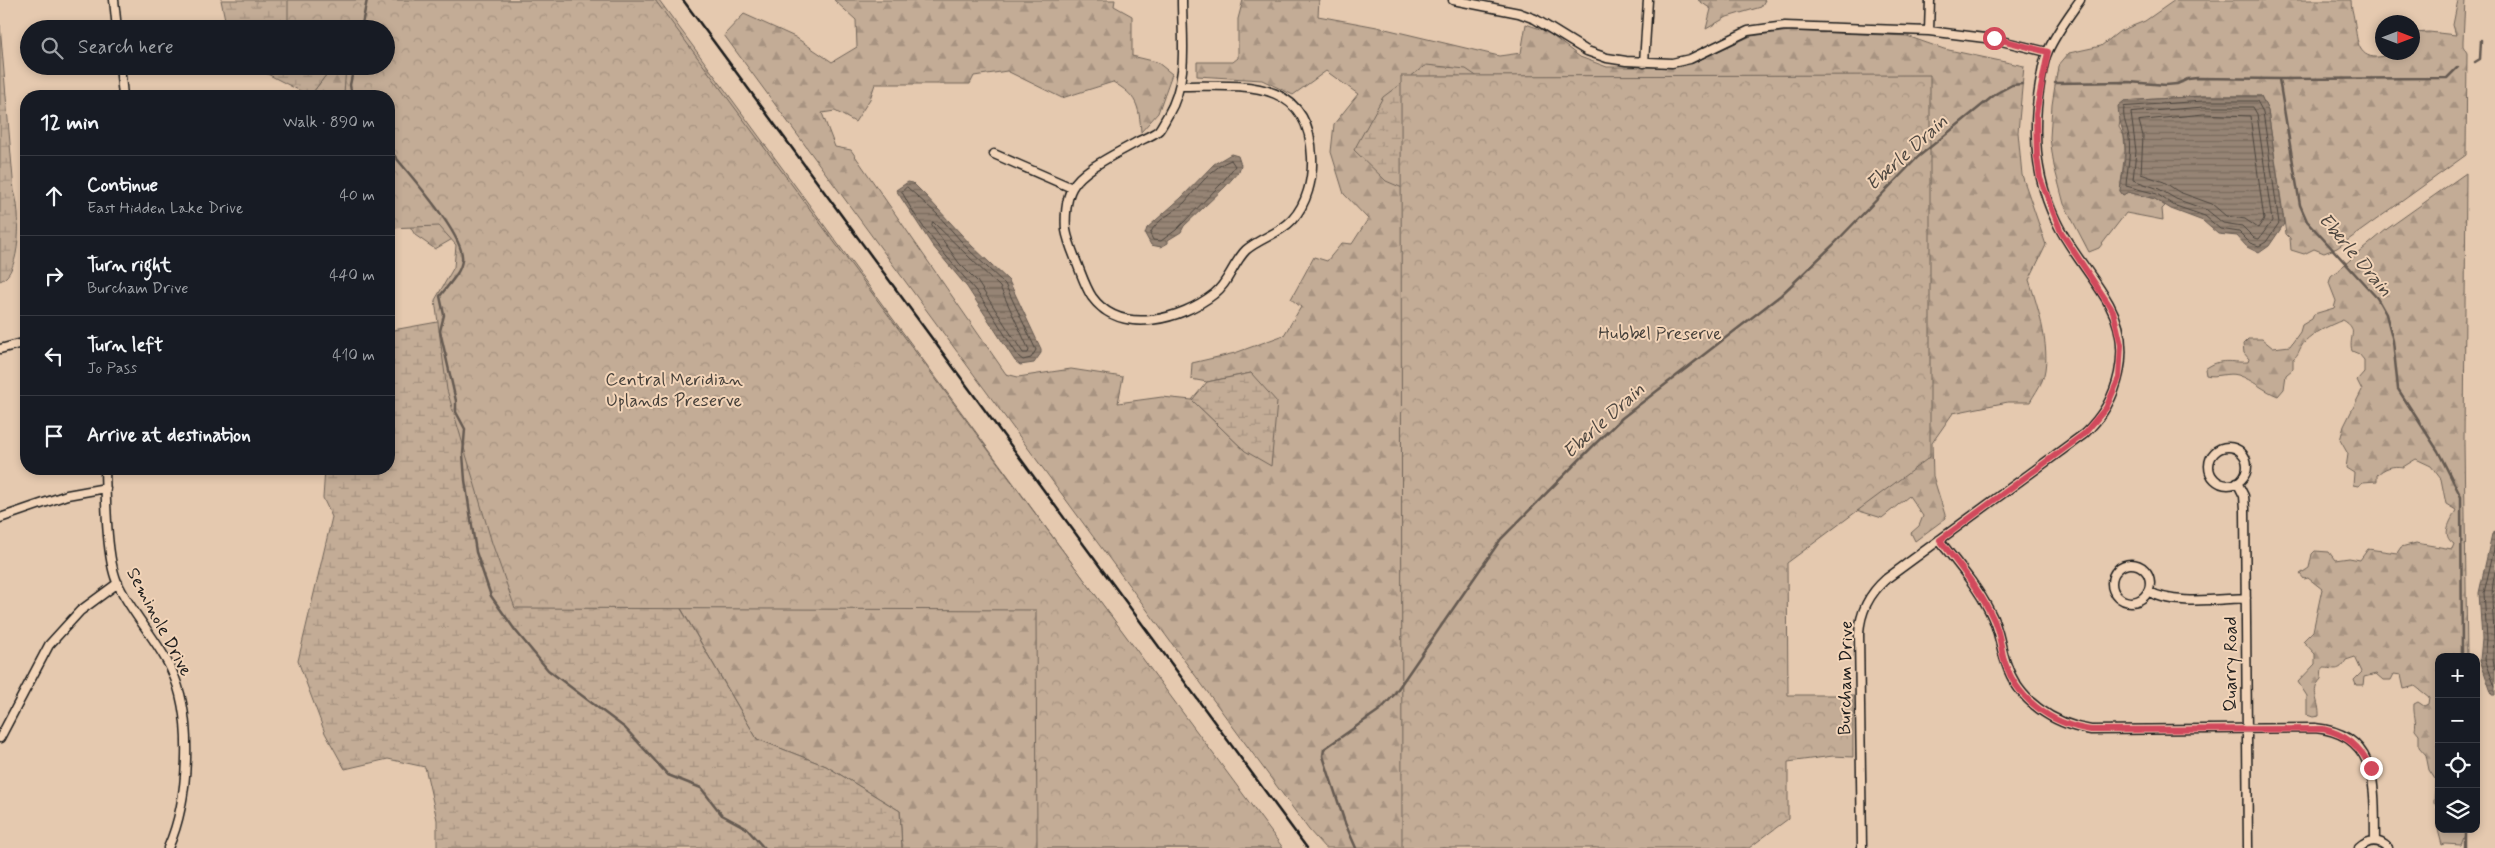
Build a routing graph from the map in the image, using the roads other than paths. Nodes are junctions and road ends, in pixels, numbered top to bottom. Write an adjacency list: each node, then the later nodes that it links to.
1 (114, 0): 7 (street)
2 (1182, 0): 12 (street)
3 (1453, 0): 10 (street)
4 (1648, 0): 10 (street)
5 (1930, 0): 8 (street)
6 (2080, 0): 9 (street, Burcham Drive)
7 (116, 20)
8 (1929, 31): 9 (street); 10 (street)
9 (2048, 52): 22 (street, Burcham Drive)
10 (1644, 63)
11 (121, 75): 13 (street)
12 (1181, 86): 15 (street); 15 (street)
13 (122, 90)
14 (994, 154): 15 (street)
15 (1072, 188)
16 (20, 344): 17 (street)
17 (0, 350)
18 (105, 475): 20 (street, Seminole Drive)
19 (2237, 482): 19 (street); 25 (street, Quarry Road)
20 (106, 488): 21 (street); 23 (street, Seminole Drive)
21 (0, 518)
22 (1940, 540): 26 (street); 30 (street, Burcham Drive)
23 (118, 582): 27 (street); 29 (street, Seminole Drive)
24 (2148, 591): 24 (street); 25 (street)
25 (2246, 598): 26 (street, Quarry Road)
26 (2247, 729): 28 (street); 31 (street, Quarry Road)
27 (0, 738)
28 (2375, 841): 32 (street); 33 (street)
29 (168, 848)
30 (1862, 848)
31 (2248, 848)
32 (2359, 848)
33 (2388, 848)

